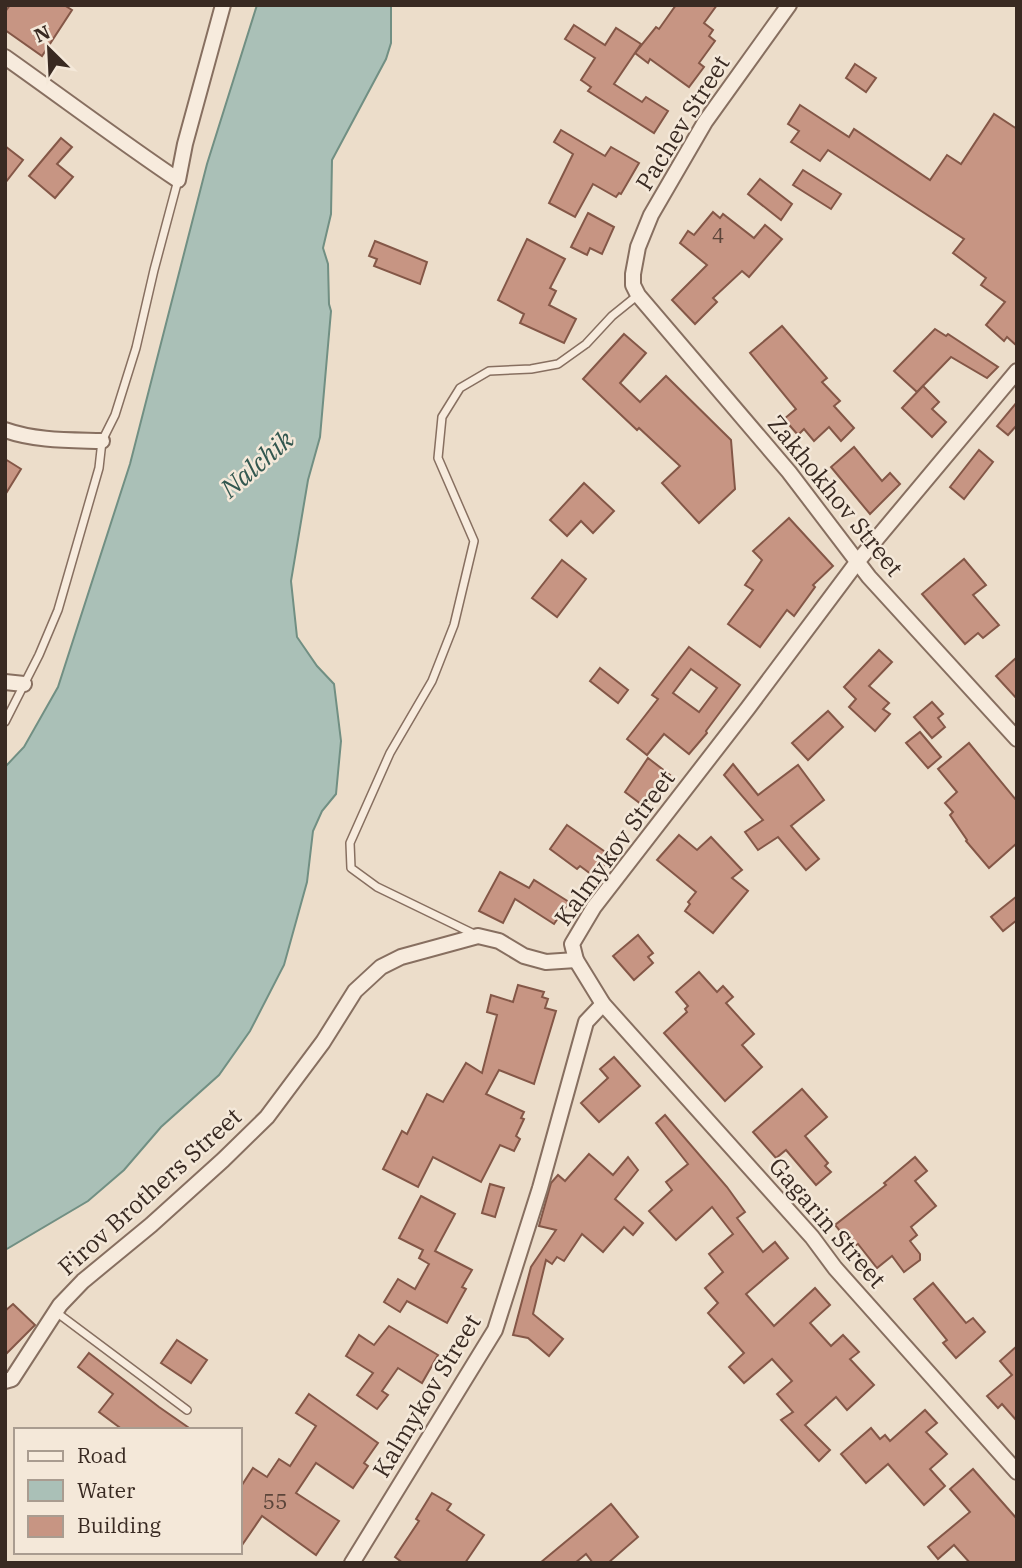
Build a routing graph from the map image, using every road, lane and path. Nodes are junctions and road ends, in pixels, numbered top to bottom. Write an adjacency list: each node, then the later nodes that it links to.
1 (223, 5): 4 (street)
2 (789, 5): 5 (street, Pachev Street)
3 (5, 57): 4 (street)
4 (178, 180): 9 (lane)
5 (633, 274): 6 (street, Zakhokhov Street)
6 (638, 295): 10 (street, Zakhokhov Street); 15 (lane)
7 (1017, 371): 10 (street, Kalmykov Street)
8 (5, 430): 9 (street)
9 (102, 441): 12 (lane)
10 (858, 561): 14 (street, Zakhokhov Street); 16 (street, Kalmykov Street)
11 (5, 682): 12 (street)
12 (24, 684): 13 (lane)
13 (5, 722)
14 (1017, 739)
15 (478, 936): 16 (street); 18 (street, Firov Brothers Street)
16 (576, 961): 17 (street, Kalmykov Street)
17 (603, 1003): 21 (street, Gagarin Street); 22 (street, Kalmykov Street)
18 (56, 1312): 19 (street, Firov Brothers Street); 20 (lane)
19 (5, 1381)
20 (187, 1410)
21 (1017, 1472)
22 (352, 1563)

